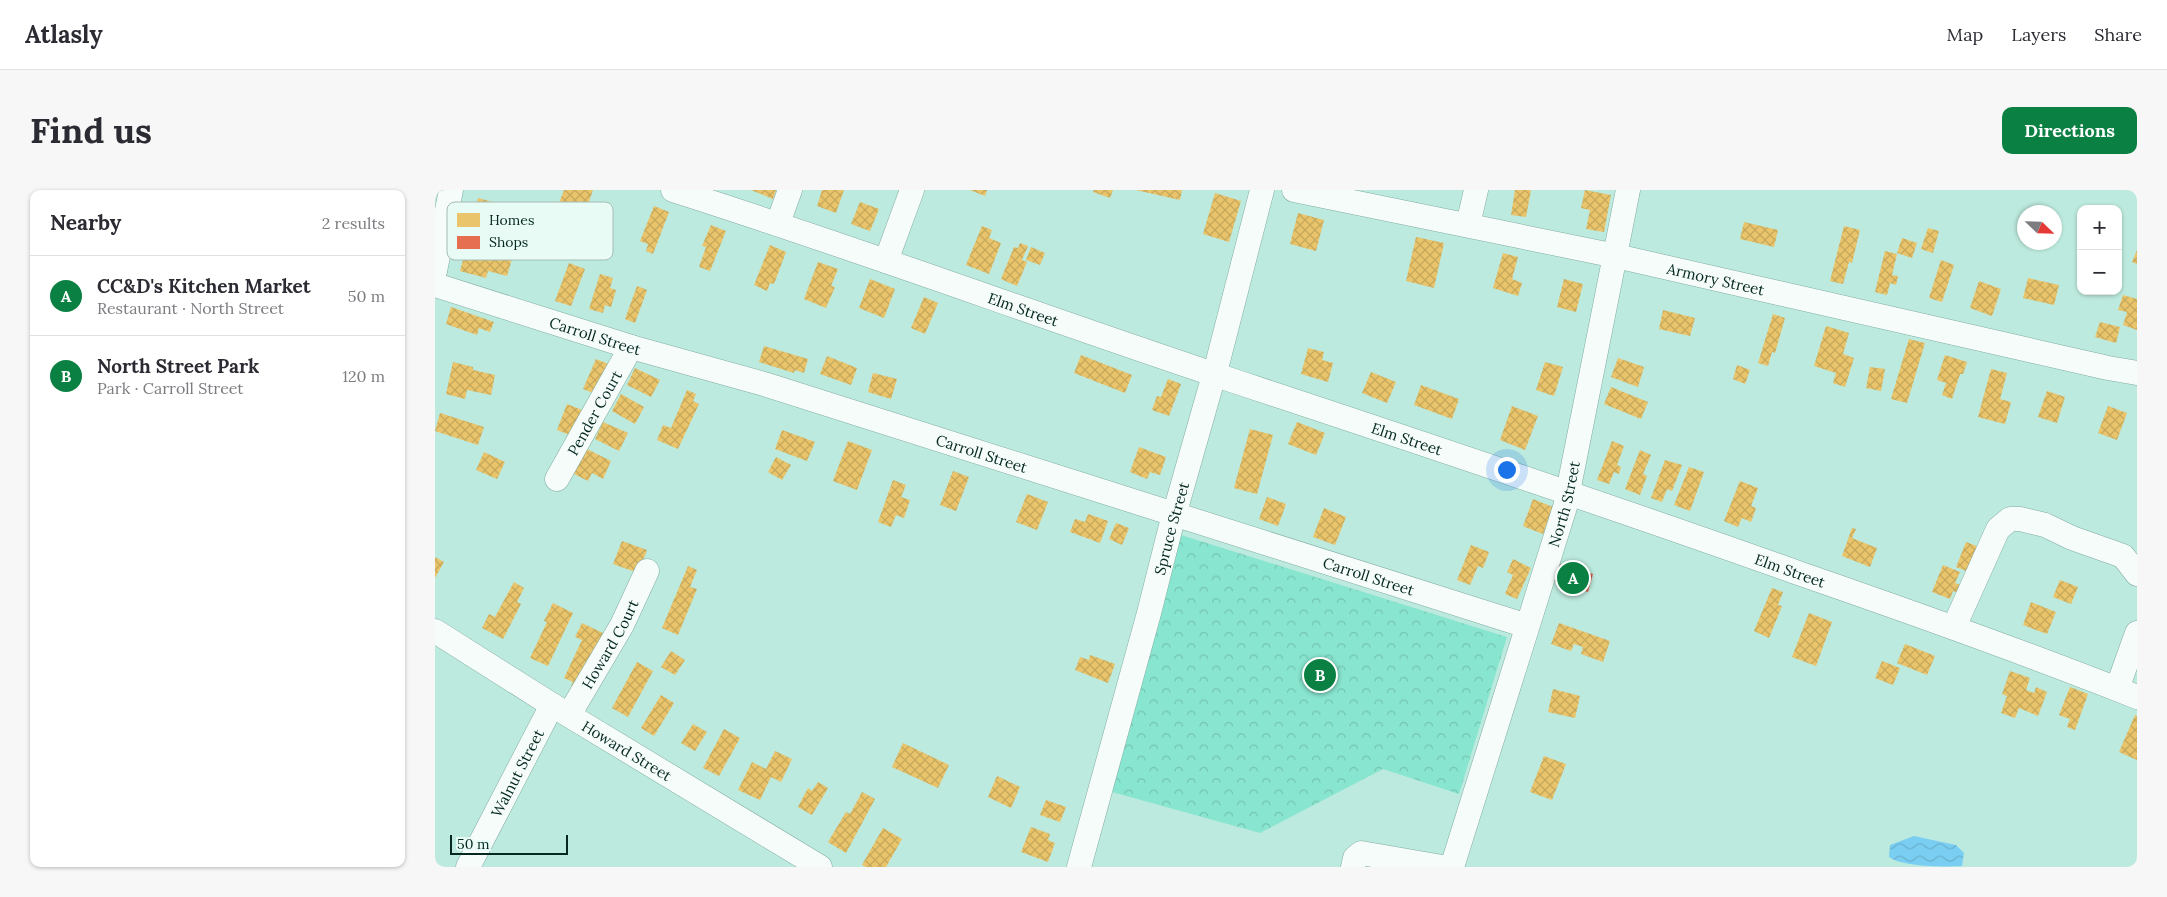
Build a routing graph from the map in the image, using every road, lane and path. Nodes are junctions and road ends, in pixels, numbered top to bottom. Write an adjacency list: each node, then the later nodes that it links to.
1 (673, 190): 9 (street, Elm Street)
2 (789, 190): 9 (street)
3 (912, 190): 12 (street)
4 (1262, 190): 17 (street, Spruce Street)
5 (1294, 190): 10 (street, Armory Street)
6 (1476, 190): 10 (street)
7 (1628, 190): 11 (street, North Street)
8 (447, 210): 13 (street)
9 (779, 223): 12 (street, Elm Street)
10 (1468, 225): 11 (street, Armory Street)
11 (1615, 256): 16 (street, Armory Street); 19 (street, North Street)
12 (886, 261): 17 (street, Elm Street)
13 (435, 271)
14 (435, 285): 15 (street, Carroll Street)
15 (631, 347): 18 (street, Pender Court); 20 (street, Carroll Street)
16 (2137, 372)
17 (1215, 374): 19 (street, Elm Street); 20 (street, Spruce Street)
18 (557, 479)
19 (1566, 492): 23 (street, North Street); 24 (street, Elm Street)
20 (1175, 514): 23 (street, Carroll Street); 31 (street, Spruce Street)
21 (647, 571): 28 (street, Howard Court)
22 (2137, 574): 24 (street)
23 (1527, 626): 34 (street, North Street)
24 (1954, 627): 27 (street, Elm Street)
25 (435, 631): 28 (street, Howard Street)
26 (2137, 633): 27 (street)
27 (2127, 693)
28 (561, 710): 29 (street, Walnut Street); 30 (street, Howard Street)
29 (468, 867)
30 (820, 867)
31 (1079, 867)
32 (1353, 867): 33 (street)
33 (1442, 867)
34 (1452, 867)

